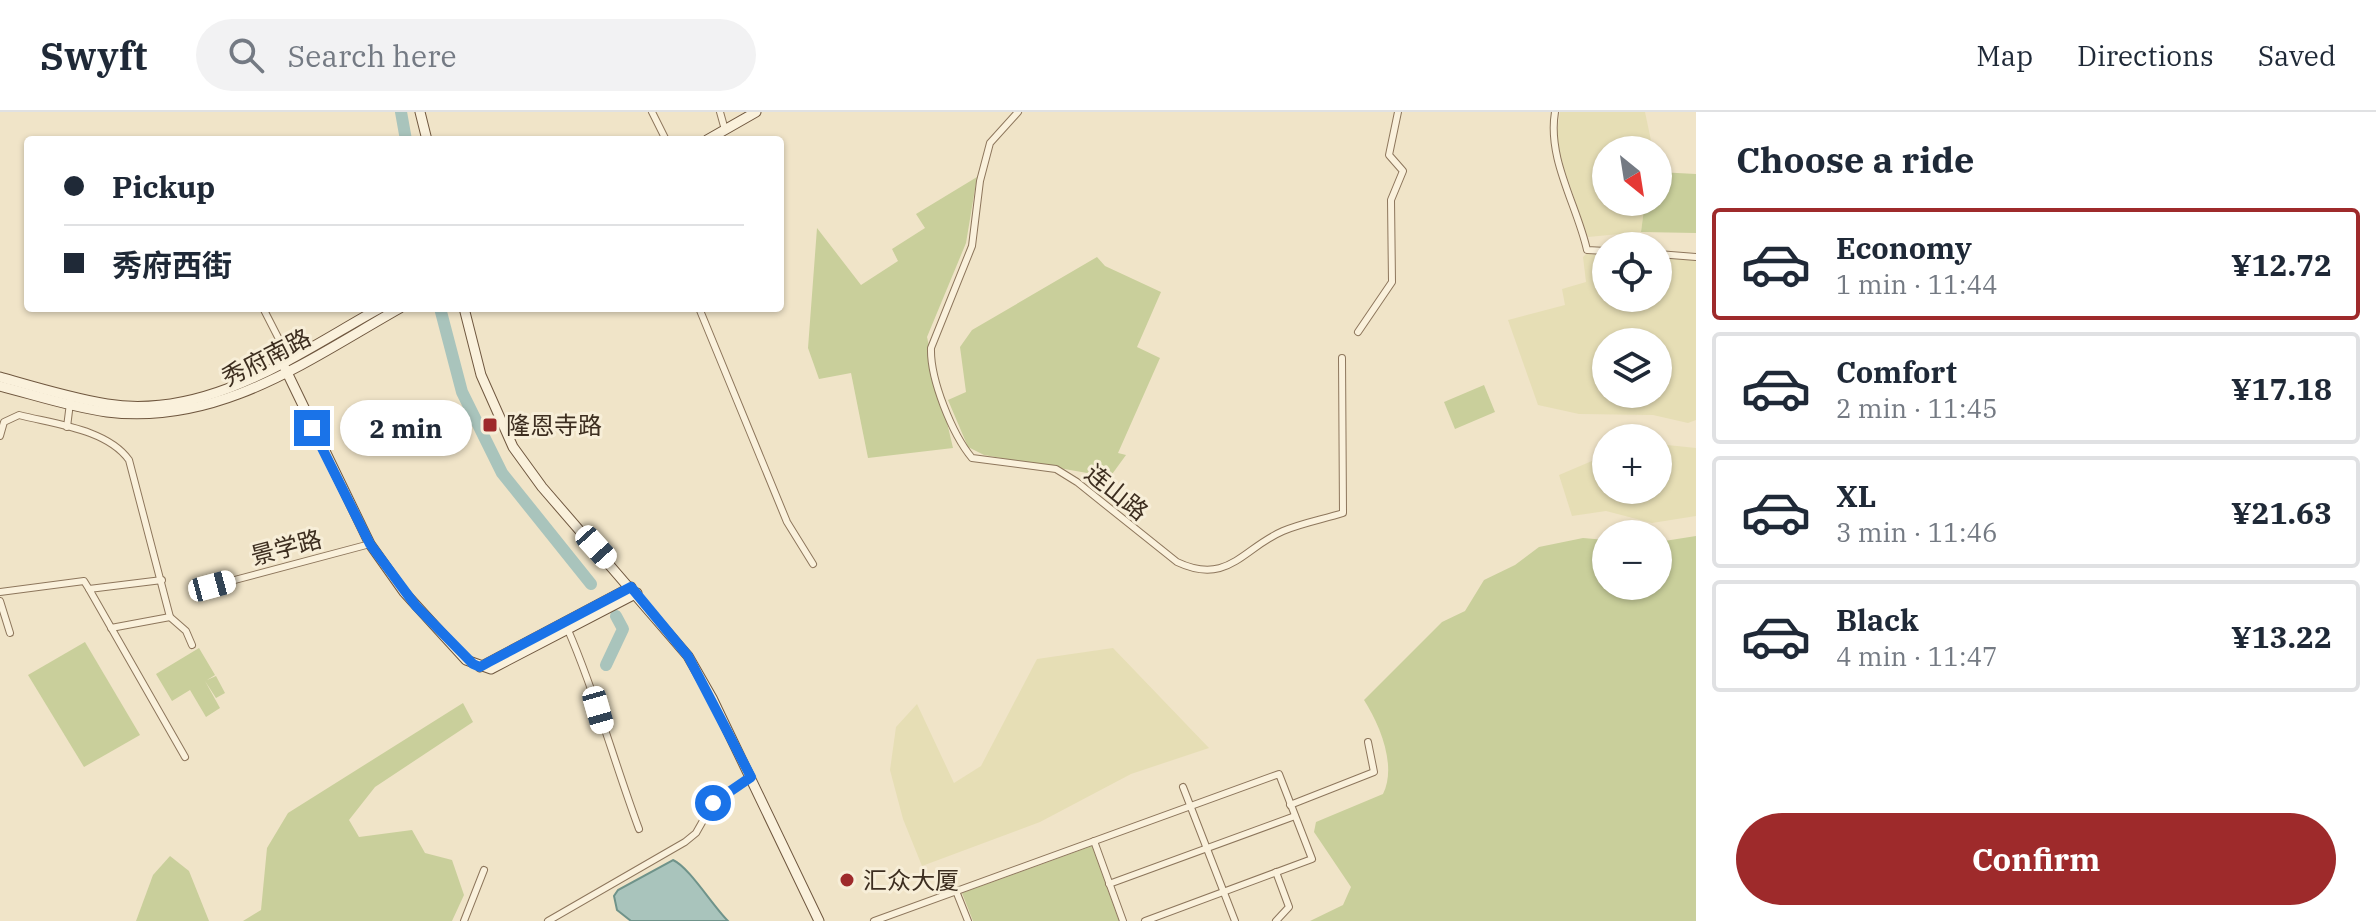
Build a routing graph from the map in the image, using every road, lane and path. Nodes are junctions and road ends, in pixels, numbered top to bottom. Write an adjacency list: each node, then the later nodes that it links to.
1 (420, 112): 9 (street)
2 (652, 112): 10 (street)
3 (720, 112): 8 (street)
4 (756, 112): 8 (street)
5 (1018, 112): 21 (street, 连山路)
6 (1398, 112): 20 (street)
7 (1555, 112): 12 (street)
8 (725, 130): 11 (street)
9 (426, 136)
10 (664, 136)
11 (714, 136)
12 (1592, 250)
13 (1672, 255): 14 (street)
14 (1696, 257)
15 (265, 312): 22 (street)
16 (373, 312): 22 (street, 秀府南路)
17 (393, 312): 23 (street, 秀府南路)
18 (465, 312): 34 (street)
19 (701, 312): 30 (street)
20 (1358, 332)
21 (1342, 358)
22 (282, 362): 23 (street); 26 (street, 秀府南路)
23 (287, 372): 26 (street, 秀府南路); 29 (street)
24 (0, 377): 26 (street, 秀府南路)
25 (0, 386): 26 (street, 秀府南路)
26 (71, 400): 27 (street)
27 (67, 427): 28 (street); 31 (street)
28 (0, 436)
29 (370, 544): 32 (street, 景学路); 42 (street)
30 (813, 564)
31 (162, 580): 33 (street); 37 (street)
32 (212, 586)
33 (89, 589): 35 (street); 38 (street)
34 (634, 590): 39 (street); 42 (street); 45 (street)
35 (0, 592)
36 (0, 601): 40 (street)
37 (170, 617): 38 (street); 41 (street)
38 (111, 628): 44 (street)
39 (568, 630): 42 (street); 50 (street)
40 (10, 633)
41 (192, 645)
42 (480, 667)
43 (1368, 742): 47 (street)
44 (185, 757)
45 (751, 777): 59 (street); 60 (street)
46 (1183, 787): 48 (street)
47 (1290, 805): 48 (street); 49 (street)
48 (1191, 806): 51 (street); 52 (street)
49 (1295, 816): 52 (street); 54 (street)
50 (639, 829)
51 (1094, 841): 55 (street); 56 (street)
52 (1208, 848): 55 (street); 57 (street)
53 (484, 870): 58 (street)
54 (1276, 872): 57 (street); 66 (street)
55 (1109, 884): 63 (street)
56 (956, 891): 61 (street); 62 (street)
57 (1223, 891): 64 (street); 65 (street)
58 (464, 921)
59 (548, 921)
60 (819, 921)
61 (874, 921)
62 (968, 921)
63 (1123, 921)
64 (1145, 921)
65 (1235, 921)
66 (1276, 921)

